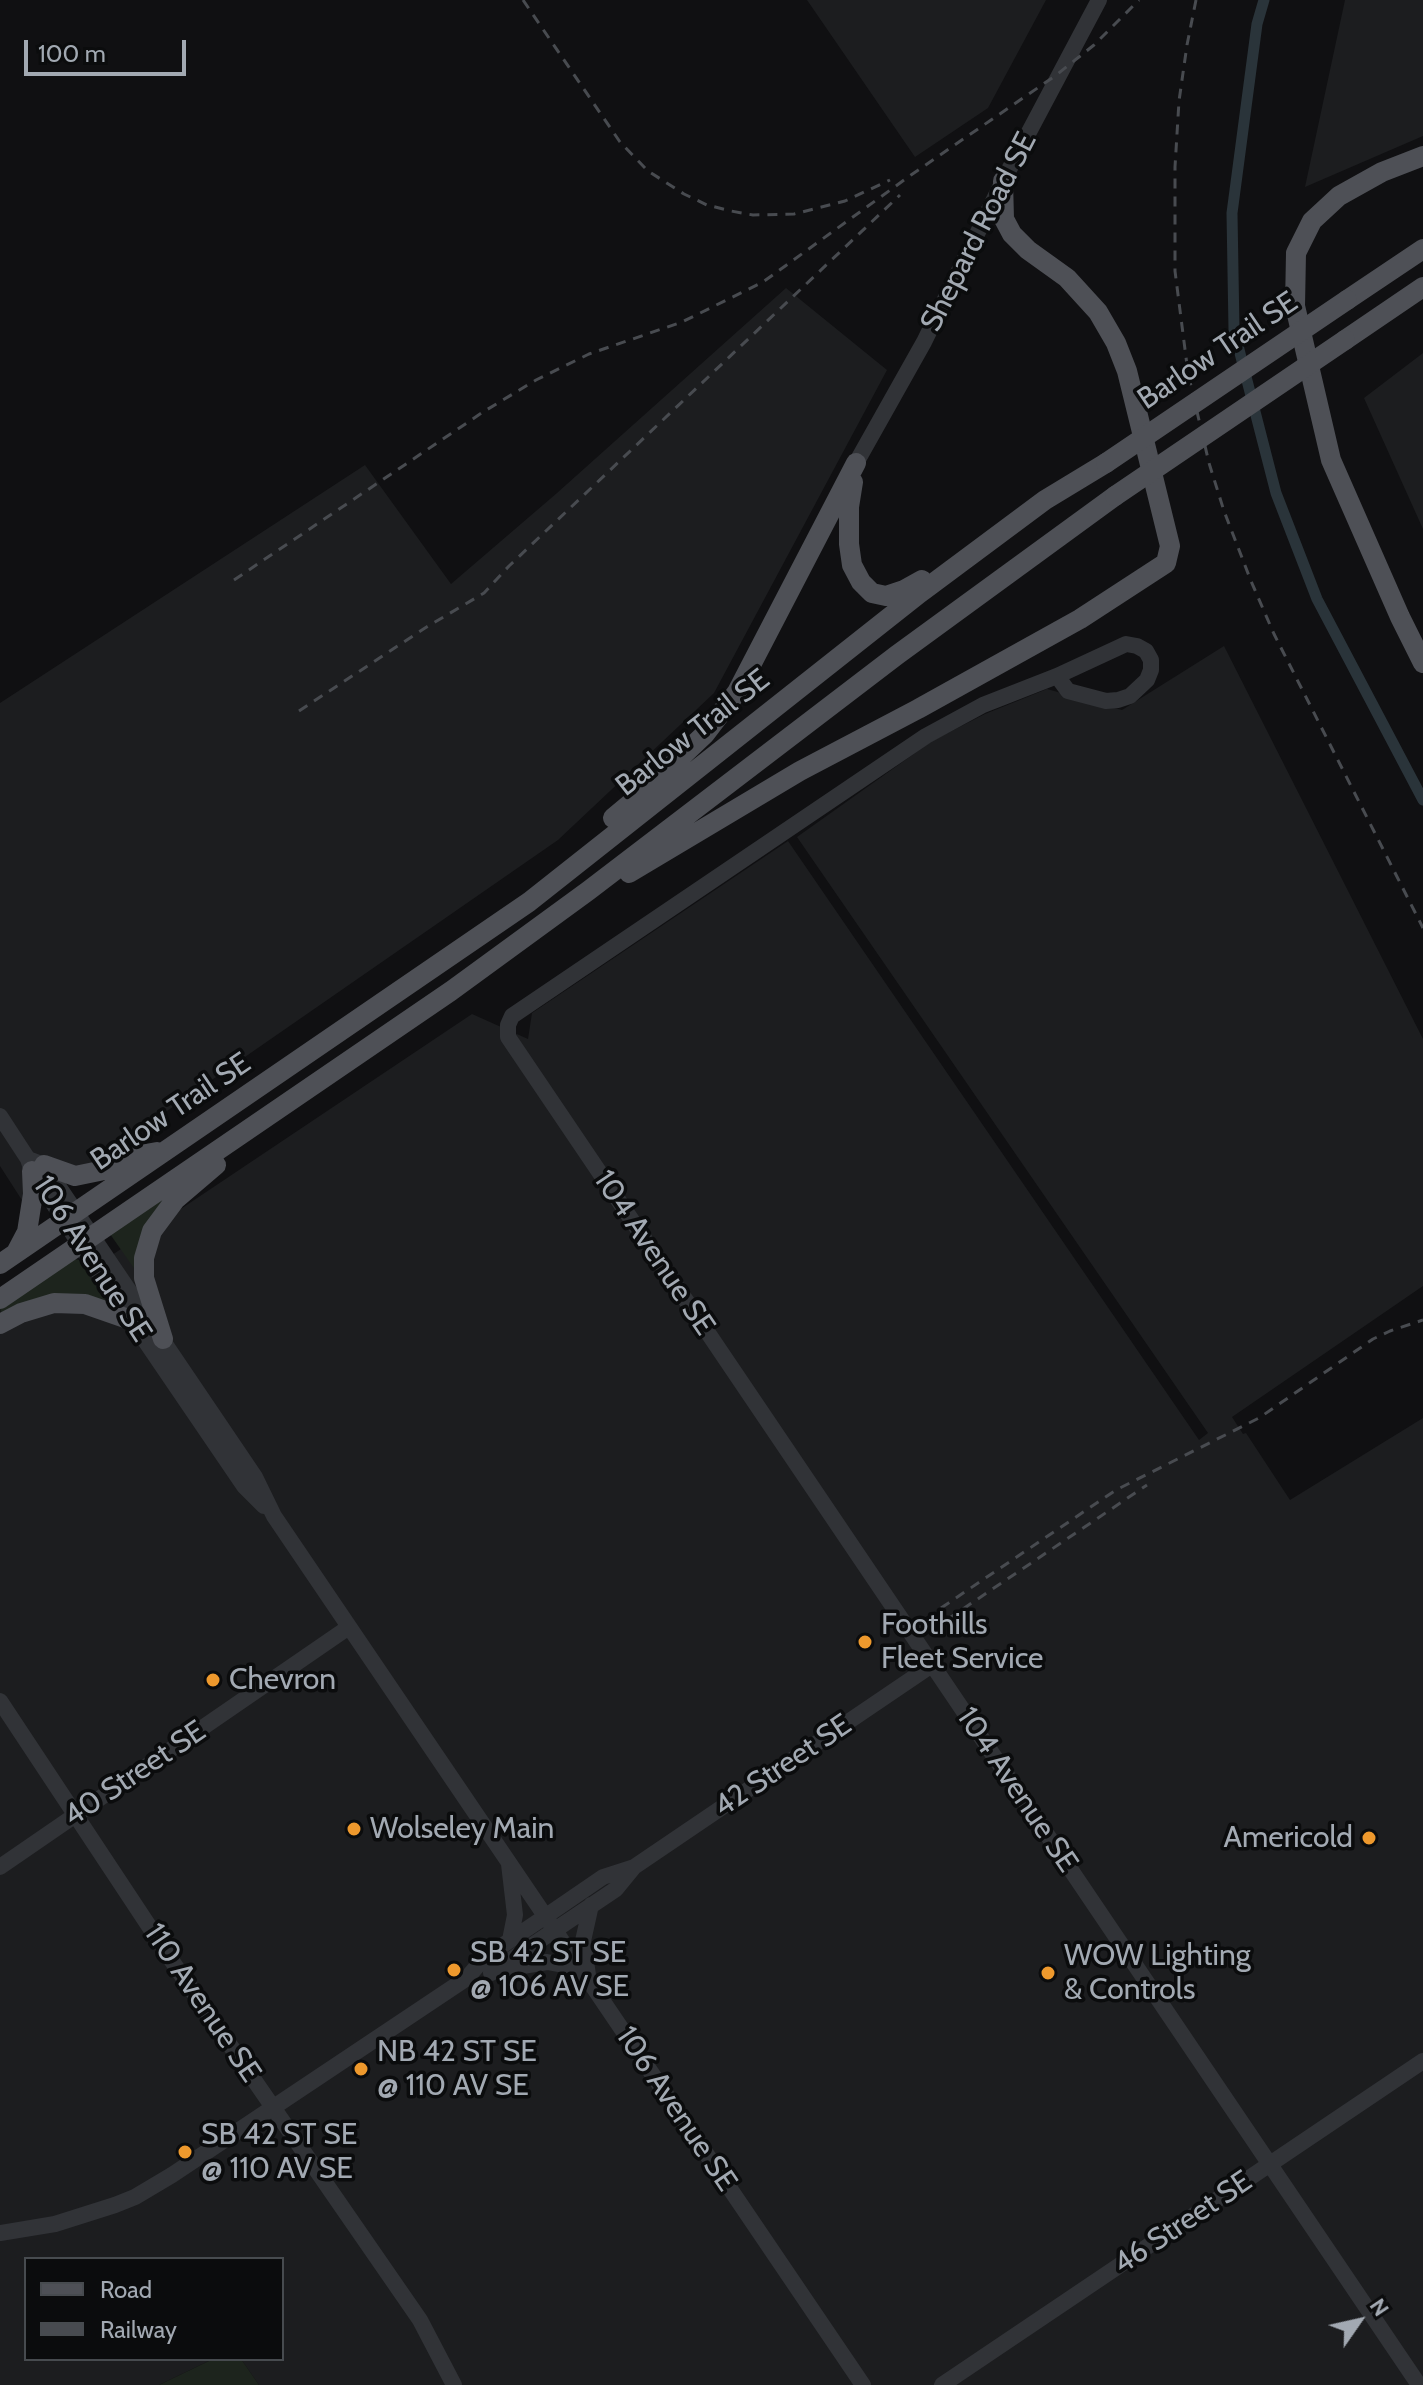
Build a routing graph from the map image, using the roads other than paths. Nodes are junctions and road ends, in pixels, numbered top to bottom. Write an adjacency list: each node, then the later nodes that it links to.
1 (1099, 0): 3 (street, Shepard Road SE)
2 (1423, 156): 8 (main road)
3 (1003, 181): 6 (street, Shepard Road SE); 10 (main road)
4 (1423, 249): 7 (main road, Barlow Trail SE, bridge)
5 (1423, 287): 10 (main road, Barlow Trail SE, bridge)
6 (856, 463): 7 (main road); 11 (main road)
7 (1007, 528): 11 (main road, Barlow Trail SE)
8 (1423, 663)
9 (1057, 676): 9 (street); 25 (street, 104 Avenue SE)
10 (588, 891): 12 (main road, Barlow Trail SE)
11 (415, 981): 14 (main road, Barlow Trail SE)
12 (296, 1097): 17 (main road, Barlow Trail SE); 22 (main road)
13 (0, 1116): 15 (street, 106 Avenue SE)
14 (169, 1149): 15 (main road); 16 (main road, Barlow Trail SE)
15 (35, 1165): 16 (street, 106 Avenue SE); 18 (main road)
16 (70, 1216): 17 (street, 106 Avenue SE); 18 (main road, Barlow Trail SE)
17 (86, 1240): 19 (main road, Barlow Trail SE); 20 (street, 106 Avenue SE); 22 (street, 106 Avenue SE)
18 (8, 1259)
19 (0, 1299)
20 (131, 1320): 21 (main road); 23 (street, 106 Avenue SE)
21 (0, 1324)
22 (163, 1339): 23 (street, 106 Avenue SE)
23 (274, 1516): 24 (street, 106 Avenue SE)
24 (349, 1627): 27 (street, 40 Street SE); 28 (street, 106 Avenue SE)
25 (932, 1665): 30 (street, 42 Street SE); 39 (street, 104 Avenue SE)
26 (0, 1701): 27 (street, 110 Avenue SE)
27 (75, 1814): 29 (street, 40 Street SE); 38 (street, 110 Avenue SE)
28 (509, 1863): 32 (street, 106 Avenue SE); 33 (street)
29 (0, 1867)
30 (634, 1867): 31 (street, 42 Street SE); 32 (street, 42 Street SE)
31 (591, 1905): 32 (street, 42 Street SE); 35 (street)
32 (550, 1922): 33 (street, 42 Street SE); 34 (street, 42 Street SE); 35 (street, 106 Avenue SE)
33 (510, 1940): 36 (street, 42 Street SE)
34 (491, 1973): 35 (street); 36 (street, 42 Street SE)
35 (585, 1974): 42 (street, 106 Avenue SE)
36 (467, 1978): 38 (street, 42 Street SE)
37 (1423, 2061): 39 (street, 46 Street SE)
38 (273, 2107): 40 (street, 42 Street SE); 41 (street, 110 Avenue SE)
39 (1270, 2164): 43 (street, 46 Street SE); 44 (street, 104 Avenue SE)
40 (0, 2233)
41 (454, 2385)
42 (863, 2385)
43 (942, 2385)
44 (1419, 2385)

